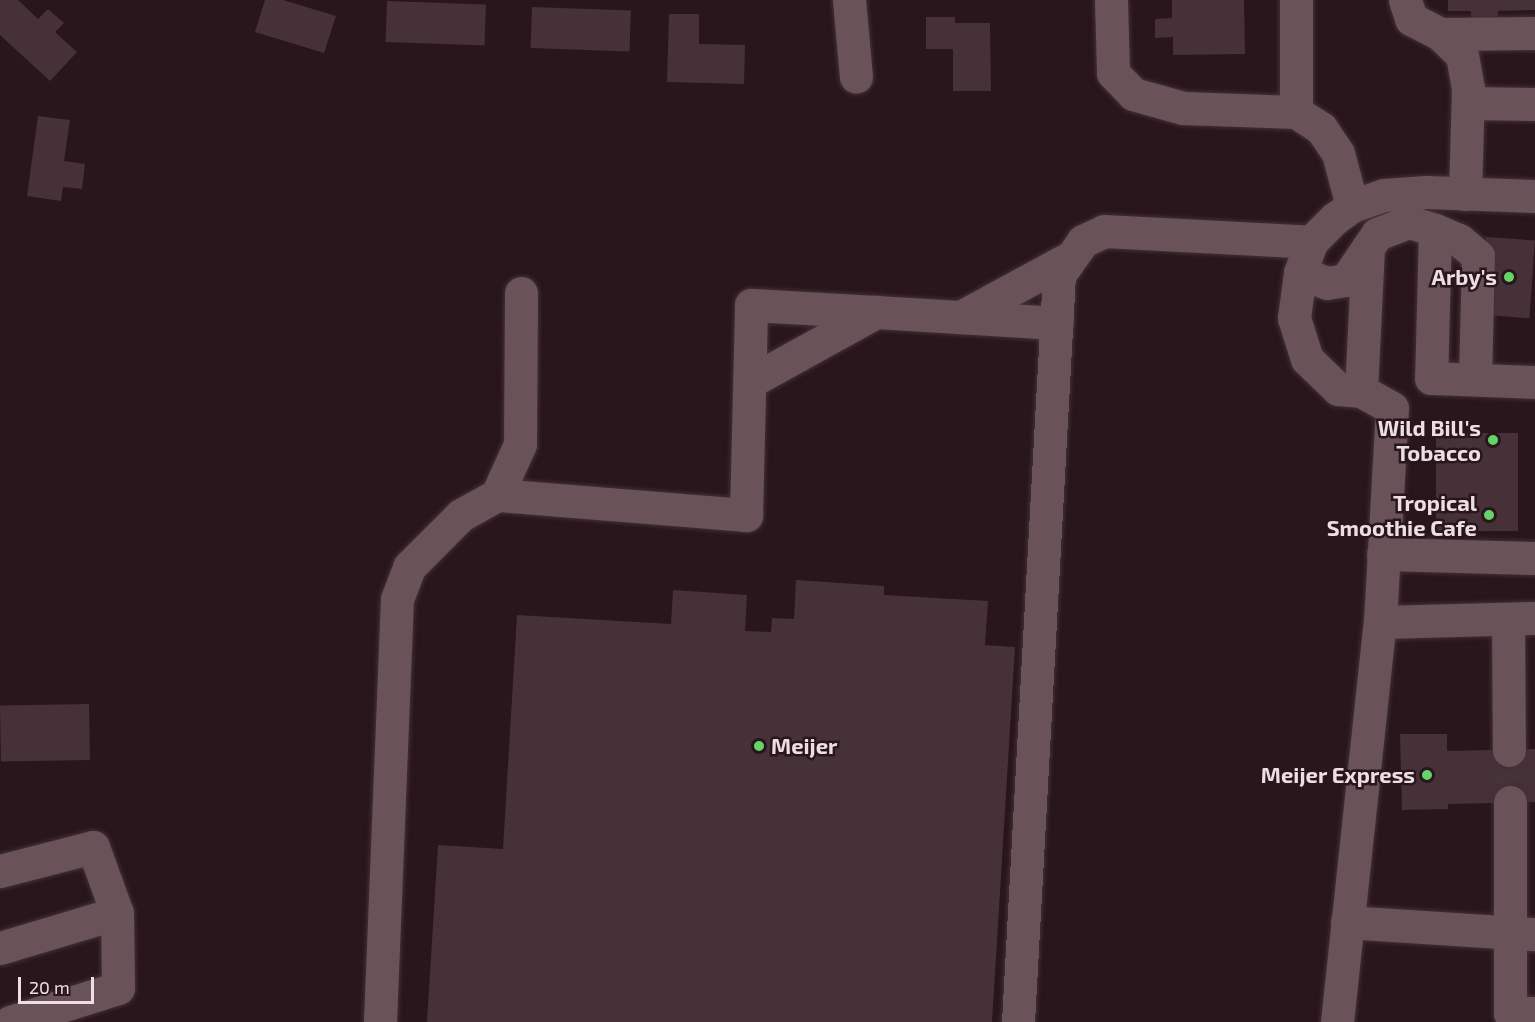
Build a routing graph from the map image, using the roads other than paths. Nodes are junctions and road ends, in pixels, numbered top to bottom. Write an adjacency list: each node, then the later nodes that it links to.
1 (849, 0): 7 (street)
2 (1111, 0): 10 (street)
3 (1296, 0): 10 (street)
4 (1405, 0): 5 (street)
5 (1440, 33): 6 (street); 8 (street)
6 (1535, 33)
7 (856, 77)
8 (1468, 103): 9 (street); 11 (street)
9 (1535, 104)
10 (1296, 112): 13 (street)
11 (1465, 194): 12 (street); 13 (street)
12 (1535, 196)
13 (1352, 206): 15 (street)
14 (1435, 230): 16 (street); 23 (street); 24 (street)
15 (1311, 242): 17 (street); 18 (street)
16 (1369, 242): 18 (street); 27 (street)
17 (1066, 260): 21 (street); 22 (street)
18 (1300, 273): 27 (street)
19 (521, 293): 29 (street)
20 (876, 312): 21 (street); 25 (street); 25 (street)
21 (961, 317): 22 (street)
22 (1057, 323): 44 (street)
23 (1431, 378): 24 (street); 28 (street)
24 (1475, 379): 26 (street)
25 (751, 381): 29 (street)
26 (1535, 382)
27 (1361, 391): 28 (street)
28 (1392, 408): 30 (street)
29 (497, 495): 43 (street)
30 (1383, 554): 31 (street); 33 (street)
31 (1535, 558)
32 (1521, 619): 33 (street); 34 (street)
33 (1380, 622): 38 (street)
34 (1509, 750)
35 (1510, 802): 39 (street)
36 (0, 871): 37 (street)
37 (117, 913): 40 (street); 42 (street)
38 (1347, 922): 39 (street); 45 (street)
39 (1523, 934): 41 (street)
40 (0, 948)
41 (1535, 1013)
42 (10, 1022)
43 (380, 1022)
44 (1018, 1022)
45 (1337, 1022)

